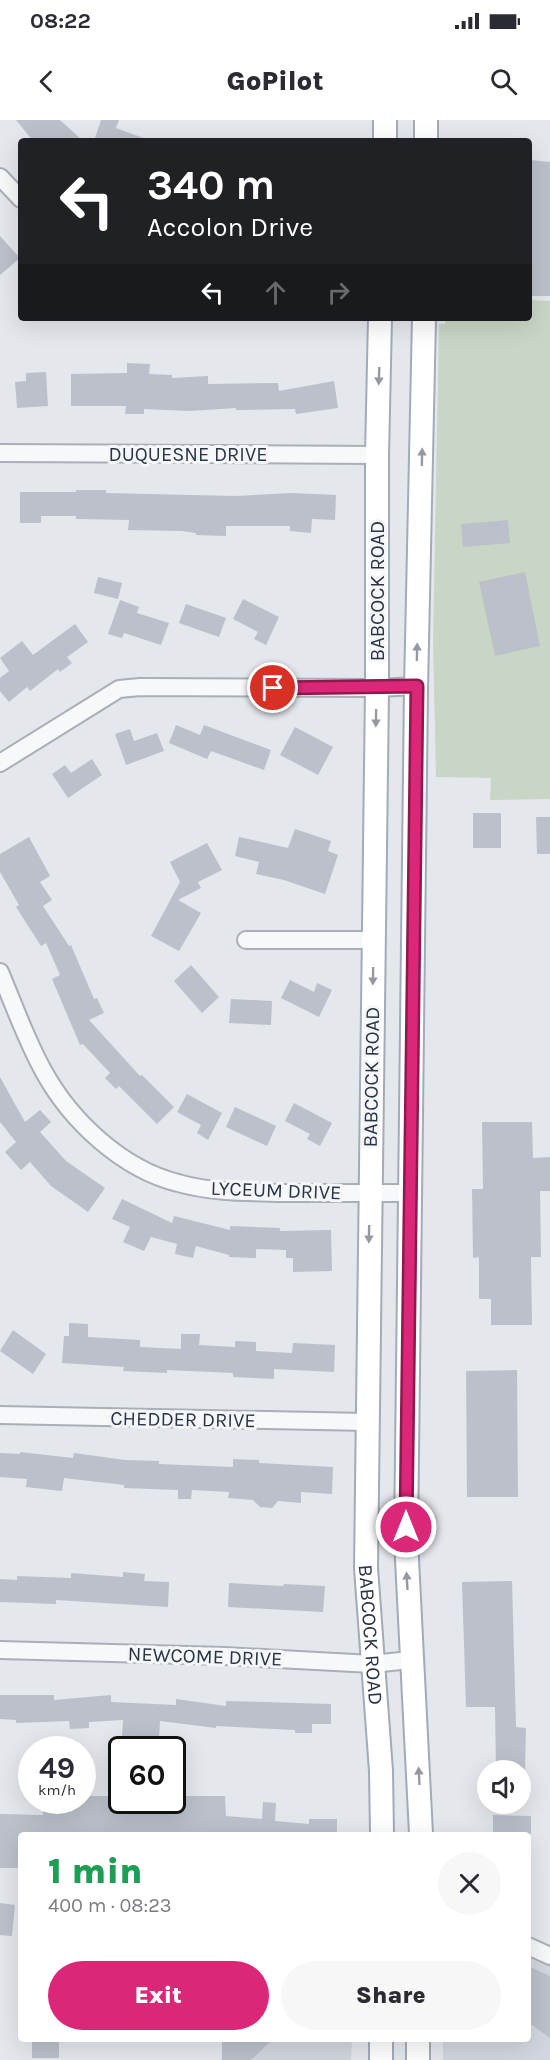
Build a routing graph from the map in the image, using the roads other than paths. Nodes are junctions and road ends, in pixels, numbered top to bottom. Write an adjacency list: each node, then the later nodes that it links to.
1 (385, 120): 3 (main road)
2 (426, 120): 4 (main road)
3 (385, 138)
4 (426, 138)
5 (0, 177): 6 (street)
6 (18, 196)
7 (380, 321): 10 (main road, BABCOCK ROAD, one-way to 10)
8 (424, 321): 11 (main road, BABCOCK ROAD, one-way to 8)
9 (0, 453): 10 (street, DUQUESNE DRIVE)
10 (377, 455): 12 (main road, BABCOCK ROAD)
11 (417, 686): 12 (street); 18 (main road, BABCOCK ROAD)
12 (377, 688): 13 (street); 15 (main road, BABCOCK ROAD, one-way to 15)
13 (0, 763)
14 (246, 939): 15 (street)
15 (373, 940): 17 (main road, BABCOCK ROAD, one-way to 17)
16 (0, 972): 17 (street, LYCEUM DRIVE)
17 (369, 1193): 18 (street, LYCEUM DRIVE); 20 (main road, BABCOCK ROAD, one-way to 20)
18 (410, 1193): 22 (main road, BABCOCK ROAD, one-way to 18)
19 (0, 1415): 20 (street, CHEDDER DRIVE)
20 (367, 1422): 23 (main road, BABCOCK ROAD)
21 (0, 1650): 23 (street, NEWCOME DRIVE)
22 (410, 1660): 23 (street, NEWCOME DRIVE); 25 (main road, BABCOCK ROAD, one-way to 22)
23 (372, 1664): 24 (main road, BABCOCK ROAD)
24 (382, 1832)
25 (421, 1832)
26 (531, 1947): 27 (street)
27 (550, 1956)
28 (381, 2042): 30 (main road)
29 (418, 2042): 31 (main road)
30 (381, 2060)
31 (418, 2060)

